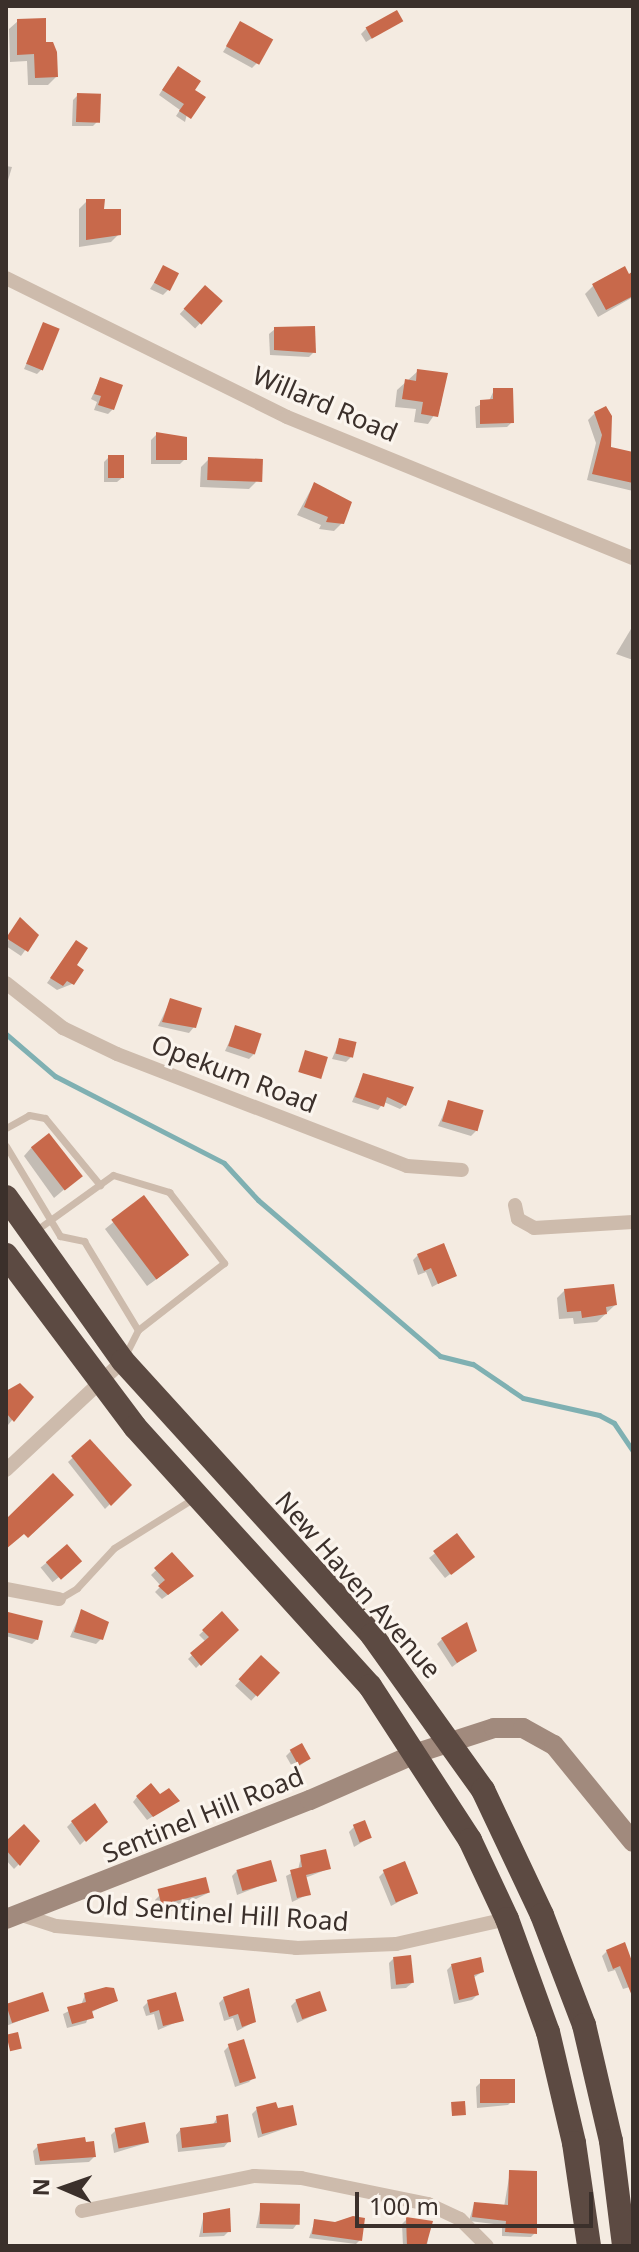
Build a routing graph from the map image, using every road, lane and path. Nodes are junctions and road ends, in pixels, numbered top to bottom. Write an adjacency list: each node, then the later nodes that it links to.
1 (6, 278): 2 (street, Willard Road)
2 (633, 558)
3 (6, 983): 8 (street, Opekum Road)
4 (6, 1128): 9 (lane)
5 (6, 1146): 6 (lane)
6 (14, 1159): 7 (lane); 12 (lane)
7 (6, 1165)
8 (462, 1170)
9 (100, 1185): 12 (lane); 16 (lane)
10 (6, 1197): 14 (highway, New Haven Avenue)
11 (515, 1205): 13 (street)
12 (51, 1220): 14 (lane); 16 (lane)
13 (633, 1222)
14 (30, 1234): 17 (highway, New Haven Avenue)
15 (6, 1255): 18 (highway)
16 (138, 1330): 17 (lane)
17 (123, 1361): 18 (street); 23 (highway, New Haven Avenue)
18 (100, 1385): 19 (street); 20 (highway)
19 (6, 1470)
20 (197, 1495): 22 (lane); 24 (highway)
21 (6, 1589): 22 (street)
22 (59, 1599)
23 (452, 1741): 24 (main road, Sentinel Hill Road); 25 (main road, Sentinel Hill Road); 31 (highway, New Haven Avenue)
24 (417, 1753): 26 (main road, Sentinel Hill Road); 27 (highway)
25 (633, 1842)
26 (13, 1917): 27 (street, Old Sentinel Hill Road)
27 (507, 1919): 30 (highway)
28 (82, 2211): 29 (street)
29 (487, 2246)
30 (589, 2246)
31 (624, 2246)

